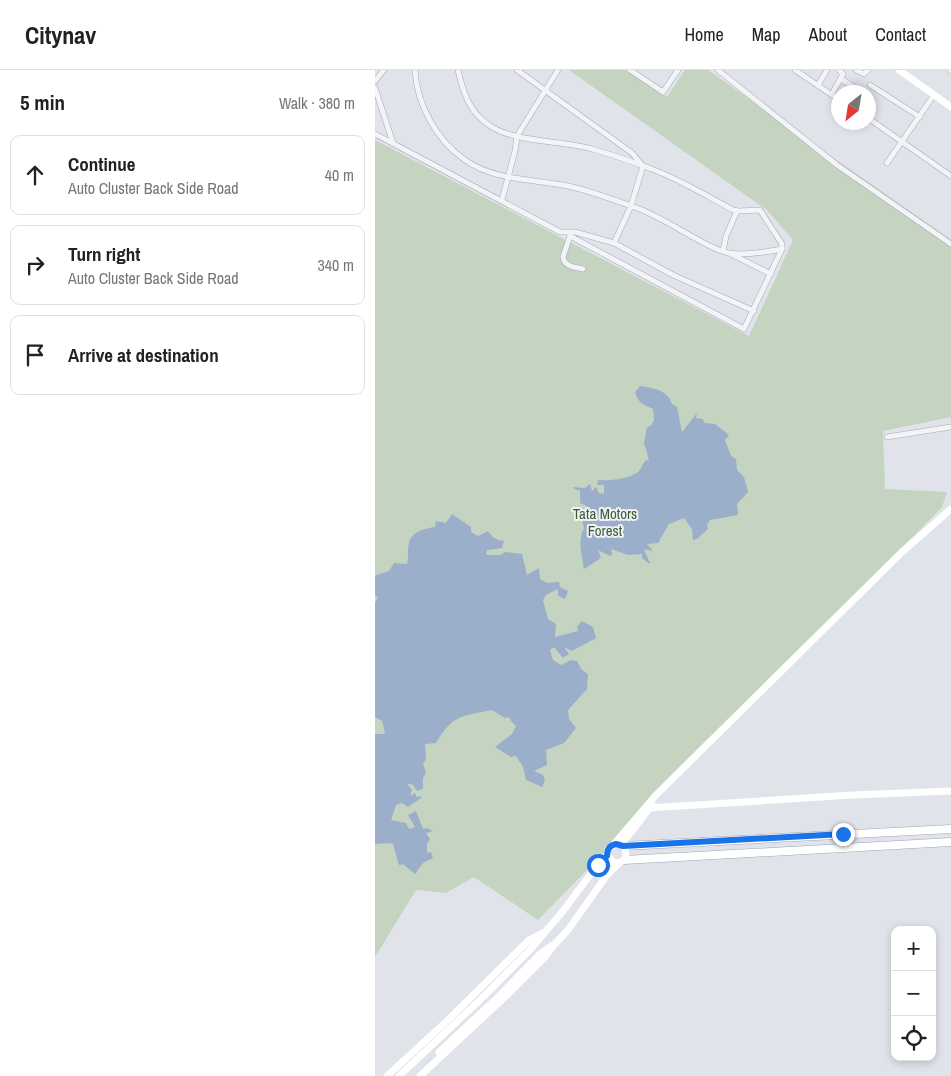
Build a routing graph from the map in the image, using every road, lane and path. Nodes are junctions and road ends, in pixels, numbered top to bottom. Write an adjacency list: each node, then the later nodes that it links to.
1 (383, 70): 16 (street)
2 (415, 70): 35 (street)
3 (458, 70): 29 (street)
4 (517, 70): 22 (street)
5 (558, 70): 22 (street)
6 (630, 70): 7 (street)
7 (678, 70)
8 (718, 70): 41 (street)
9 (795, 70): 17 (street)
10 (827, 70): 17 (street)
11 (839, 70): 15 (street)
12 (856, 70): 13 (street)
13 (868, 70)
14 (899, 70): 24 (main road)
15 (841, 79): 18 (street); 19 (street)
16 (375, 81)
17 (817, 85): 23 (street)
18 (837, 85)
19 (851, 85)
20 (375, 88): 31 (street)
21 (876, 89): 26 (street)
22 (545, 90): 29 (street); 33 (street)
23 (831, 93)
24 (934, 95): 25 (main road); 26 (street)
25 (951, 107)
26 (920, 117): 30 (street)
27 (876, 123): 30 (street)
28 (375, 134): 31 (street)
29 (517, 136): 33 (street); 35 (street)
30 (903, 141): 32 (street); 34 (street)
31 (393, 143): 36 (street)
32 (887, 163)
33 (643, 166): 37 (street); 38 (street)
34 (951, 176)
35 (509, 177): 36 (street); 37 (street)
36 (502, 200): 39 (street)
37 (631, 206): 40 (street); 43 (street)
38 (737, 211): 42 (street); 43 (street)
39 (571, 234): 40 (street); 44 (street); 46 (street)
40 (615, 244): 46 (street)
41 (951, 244)
42 (782, 249): 43 (street); 45 (street)
43 (726, 252): 45 (street)
44 (583, 269)
45 (771, 274): 46 (street)
46 (754, 311)
47 (951, 427): 48 (street)
48 (887, 437)
49 (951, 509): 51 (main road)
50 (951, 514): 51 (main road)
51 (896, 561): 53 (main road)
52 (951, 791): 53 (main road)
53 (646, 808): 56 (main road)
54 (951, 829): 56 (main road)
55 (951, 842): 58 (main road)
56 (620, 845): 57 (main road); 58 (main road)
57 (607, 856): 58 (main road); 59 (main road)
58 (621, 861): 60 (main road)
59 (545, 932): 61 (main road); 62 (main road)
60 (553, 945): 63 (main road); 64 (main road)
61 (387, 1076)
62 (399, 1076)
63 (413, 1076)
64 (420, 1076)

